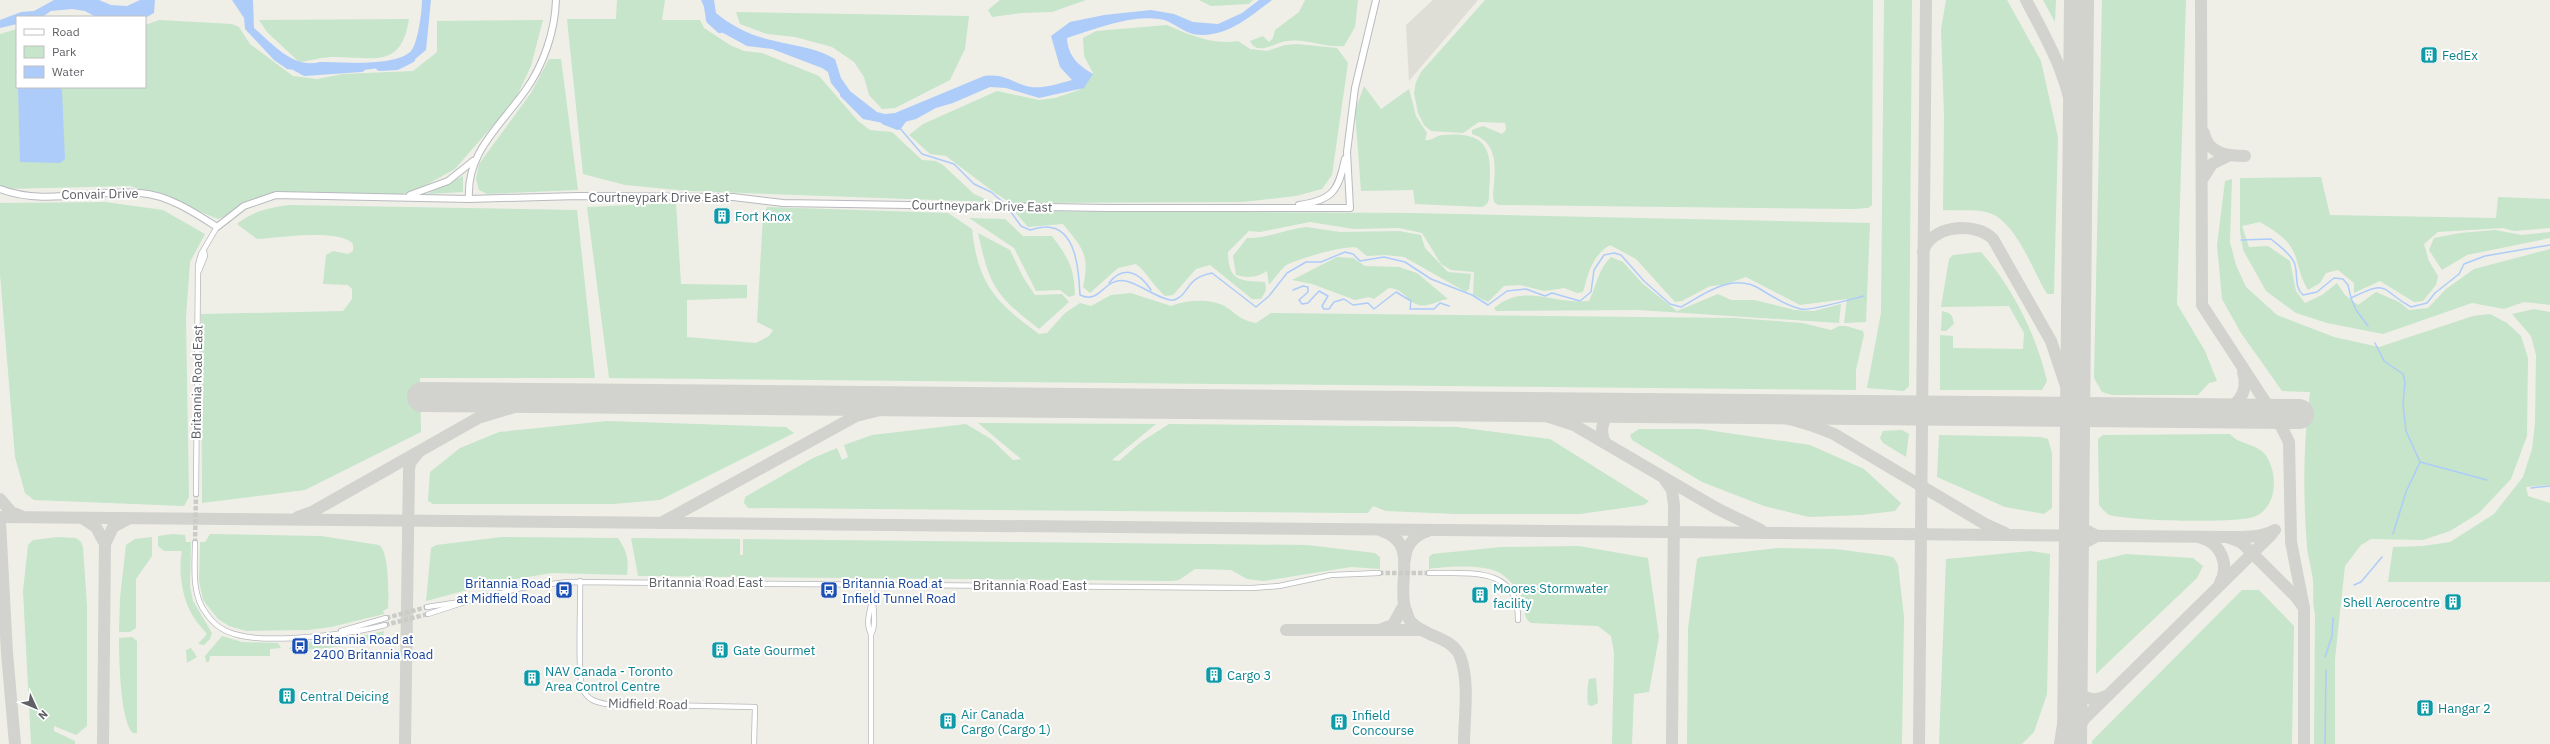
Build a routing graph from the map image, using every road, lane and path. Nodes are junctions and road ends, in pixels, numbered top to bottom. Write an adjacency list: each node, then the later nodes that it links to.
1 (556, 0): 4 (street)
2 (1376, 0): 3 (street, Courtneypark Drive East)
3 (1347, 152): 8 (street); 8 (street, Courtneypark Drive East)
4 (475, 158): 6 (street); 7 (street)
5 (0, 189): 9 (street, Convair Drive)
6 (404, 197): 7 (street, Courtneypark Drive East); 9 (street, Britannia Road East)
7 (469, 199): 8 (street, Courtneypark Drive East)
8 (1284, 207)
9 (217, 227): 10 (street, Britannia Road East)
10 (196, 494)
11 (195, 542): 22 (street)
12 (1380, 573): 15 (street, Britannia Road East)
13 (1429, 573): 20 (street)
14 (580, 582): 15 (street, Britannia Road East); 16 (street, Britannia Road East); 23 (street, Midfield Road)
15 (872, 584): 24 (street)
16 (466, 602): 17 (street, Britannia Road East); 18 (street, Britannia Road East)
17 (427, 607)
18 (428, 614)
19 (386, 618): 22 (street)
20 (1518, 620)
21 (385, 625): 22 (street)
22 (334, 633)
23 (754, 744)
24 (871, 744)

